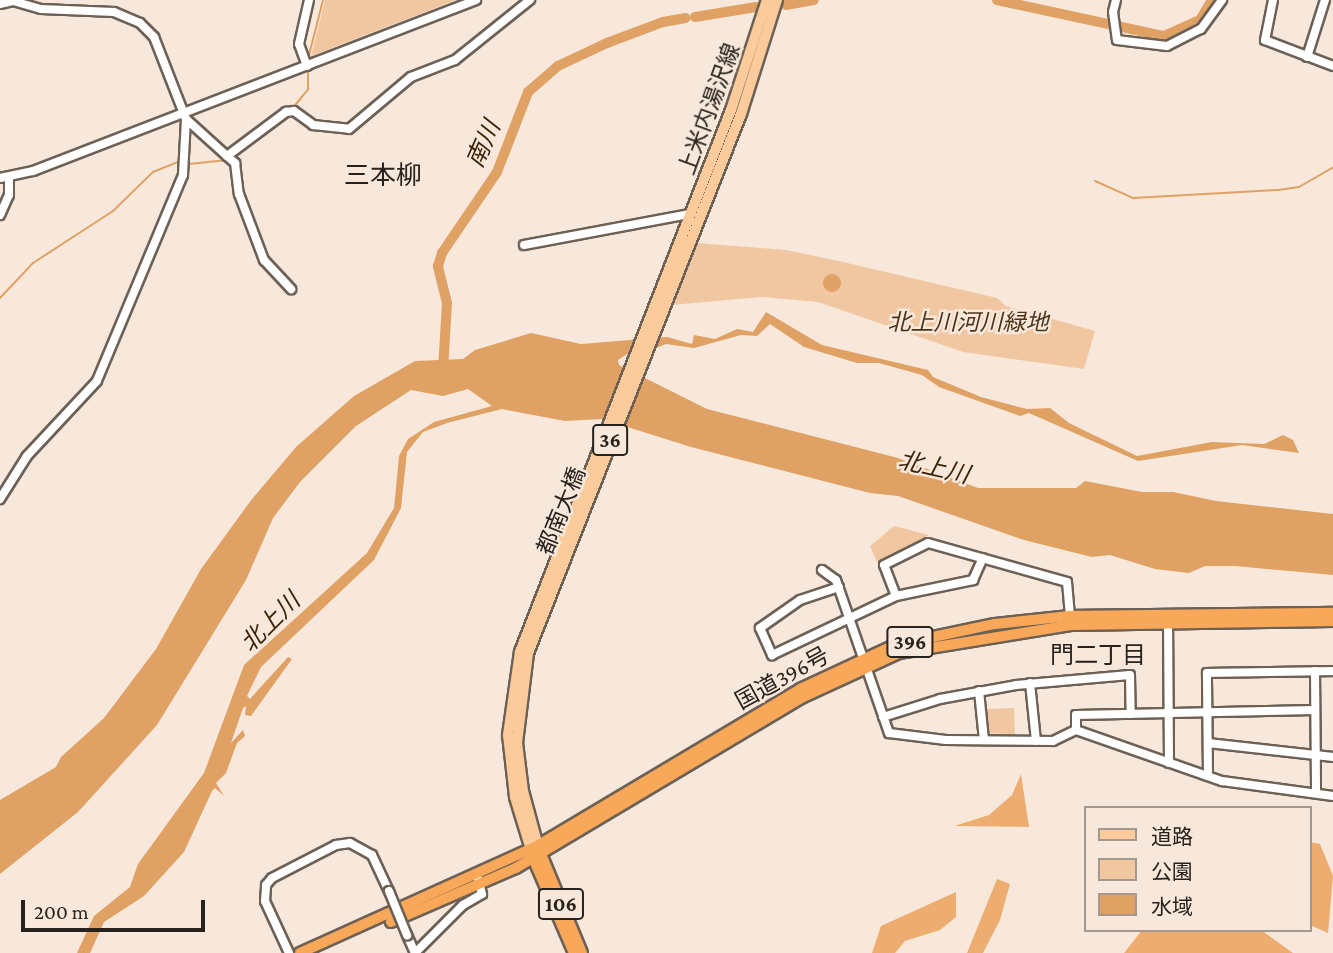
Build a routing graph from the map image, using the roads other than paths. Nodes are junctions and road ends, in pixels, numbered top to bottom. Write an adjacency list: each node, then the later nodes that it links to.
1 (117, 0): 13 (street)
2 (309, 0): 15 (street)
3 (476, 0): 15 (street)
4 (530, 0): 18 (street)
5 (767, 0): 20 (main road, 上米内湯沢線 / 36)
6 (777, 0): 22 (main road, 上米内湯沢線 / 36)
7 (1116, 0): 8 (street)
8 (1222, 0)
9 (1273, 0): 14 (street)
10 (1325, 0): 14 (street)
11 (12, 1): 12 (street); 13 (street)
12 (0, 4)
13 (114, 12): 17 (street)
14 (1307, 57): 16 (street)
15 (307, 66): 17 (street)
16 (1333, 66)
17 (185, 117): 18 (street); 19 (street); 25 (street)
18 (227, 156): 24 (street)
19 (4, 178): 21 (street)
20 (690, 214): 22 (main road, 上米内湯沢線 / 36); 23 (street)
21 (0, 215)
22 (690, 229): 55 (main road, 都南大橋 / 36)
23 (524, 245)
24 (292, 289)
25 (0, 499)
26 (983, 558): 29 (street); 29 (street); 33 (street)
27 (822, 570): 28 (street)
28 (839, 587): 31 (street); 31 (street)
29 (896, 596): 31 (street)
30 (1333, 613): 32 (highway, 国道396号 / 396)
31 (850, 618): 35 (street)
32 (1168, 618): 33 (highway, 国道396号 / 396); 34 (highway, 国道396号 / 396); 41 (street)
33 (1071, 620): 35 (highway, 国道396号 / 396)
34 (1333, 621)
35 (866, 662): 44 (street); 55 (highway, 国道396号 / 396)
36 (1314, 671): 37 (street); 40 (street); 42 (street)
37 (1333, 671)
38 (1030, 683): 39 (street); 43 (street); 47 (street)
39 (979, 691): 44 (street); 46 (street)
40 (1315, 710): 42 (street); 49 (street)
41 (1169, 713): 42 (street); 43 (street); 51 (street)
42 (1207, 713): 48 (street)
43 (1131, 714): 45 (street)
44 (883, 717): 46 (street)
45 (1076, 730): 47 (street); 51 (street)
46 (984, 740): 47 (street)
47 (1036, 741)
48 (1208, 743): 49 (street); 52 (street)
49 (1316, 752): 50 (street); 53 (street)
50 (1333, 757)
51 (1169, 763): 52 (street)
52 (1208, 776): 53 (street)
53 (1316, 793): 54 (street)
54 (1333, 796)
55 (535, 852): 56 (highway, 国道396号 / 396); 61 (highway, 106); 62 (highway, 106)
56 (479, 880): 58 (highway, 国道396号 / 396); 59 (highway, 国道396号 / 396); 60 (street)
57 (289, 953): 60 (street, bridge)
58 (300, 953)
59 (316, 953)
60 (415, 953)
61 (574, 953)
62 (582, 953)

